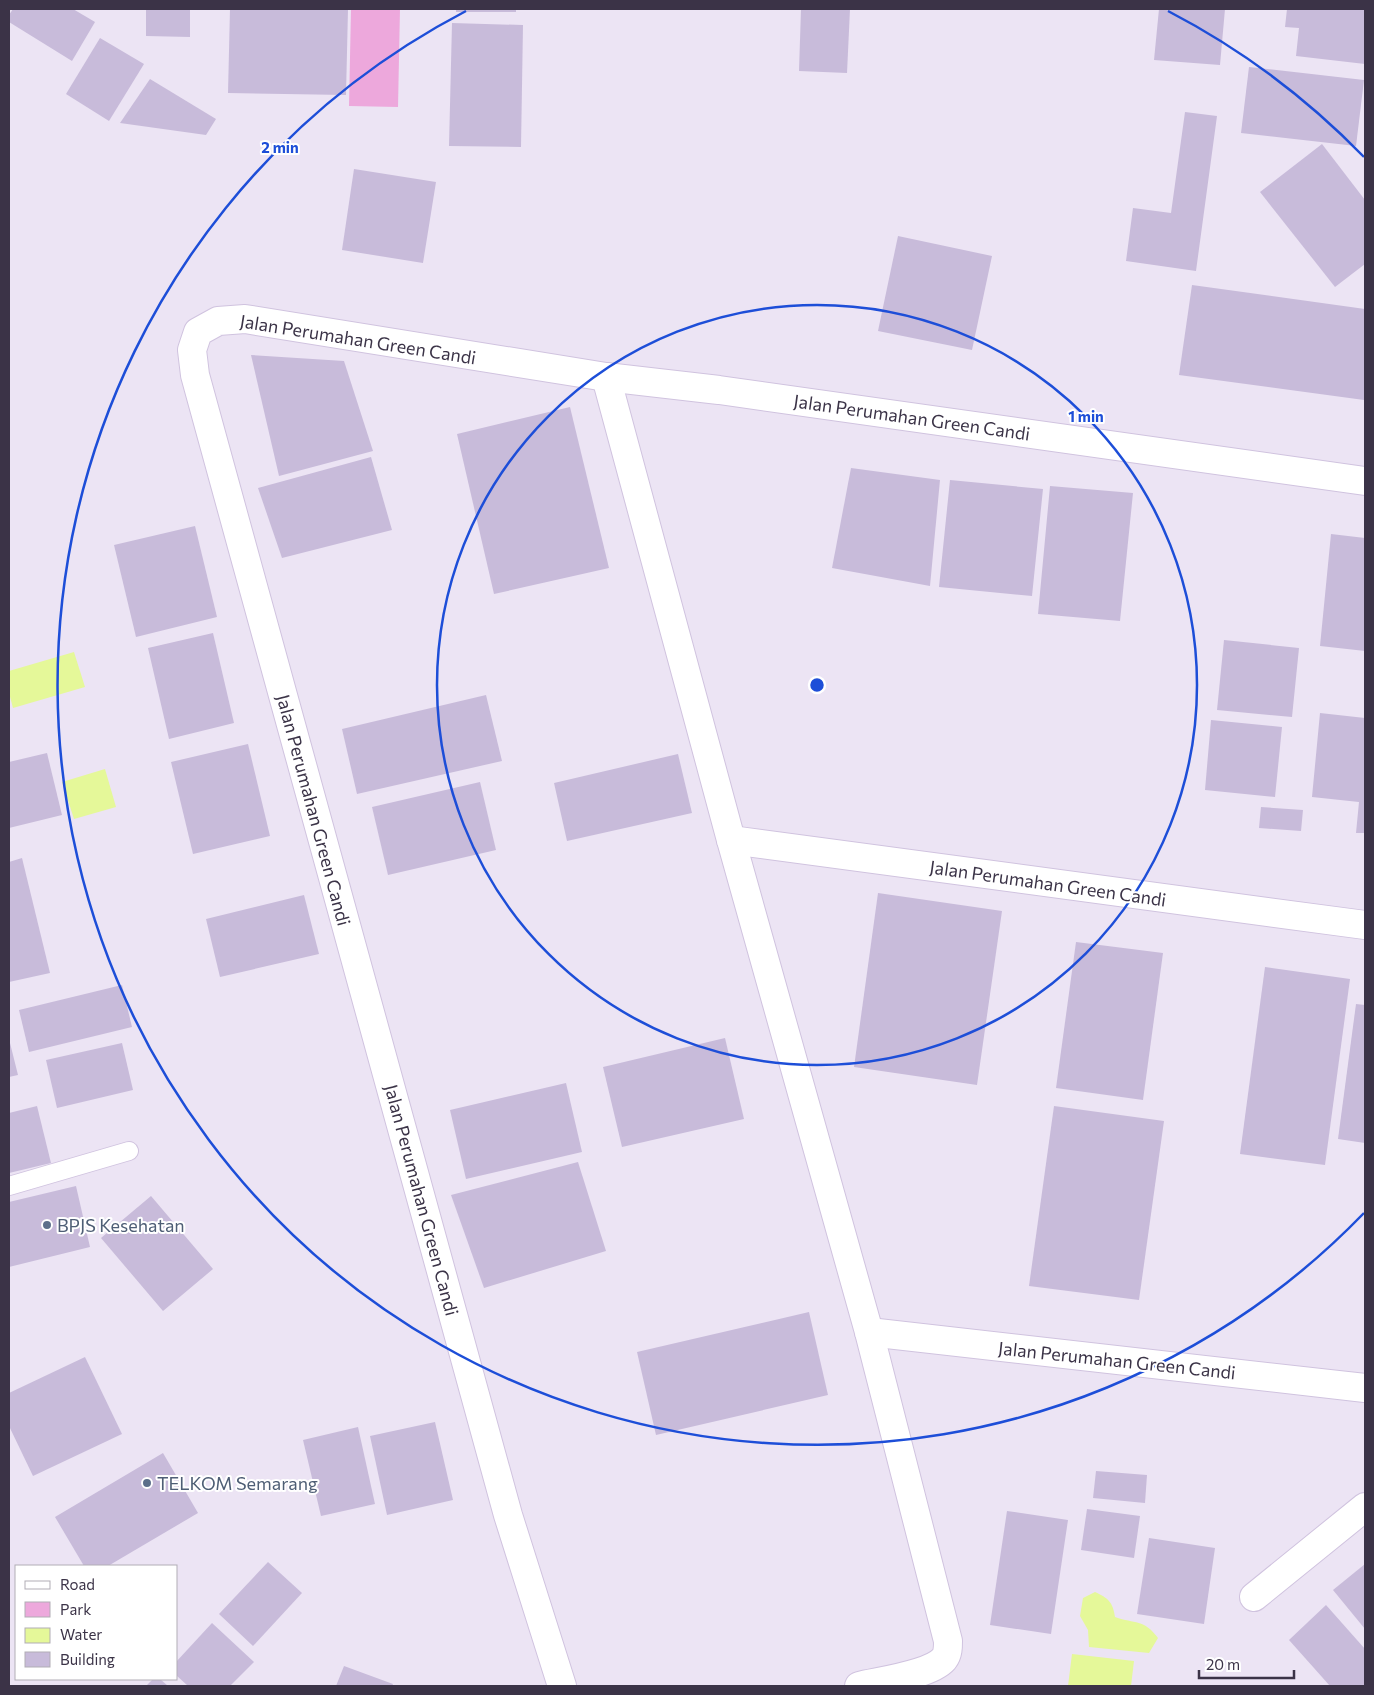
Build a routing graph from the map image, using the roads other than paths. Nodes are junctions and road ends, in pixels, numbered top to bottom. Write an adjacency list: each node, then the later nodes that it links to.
1 (606, 377): 2 (street, Jalan Perumahan Green Candi); 3 (street); 11 (street, Jalan Perumahan Green Candi)
2 (1365, 481)
3 (731, 840): 4 (street, Jalan Perumahan Green Candi); 7 (street)
4 (1365, 925)
5 (129, 1151): 6 (lane)
6 (9, 1186)
7 (869, 1332): 8 (street, Jalan Perumahan Green Candi); 12 (street)
8 (1365, 1388)
9 (1365, 1507): 10 (street)
10 (1254, 1596)
11 (562, 1686)
12 (859, 1686)

